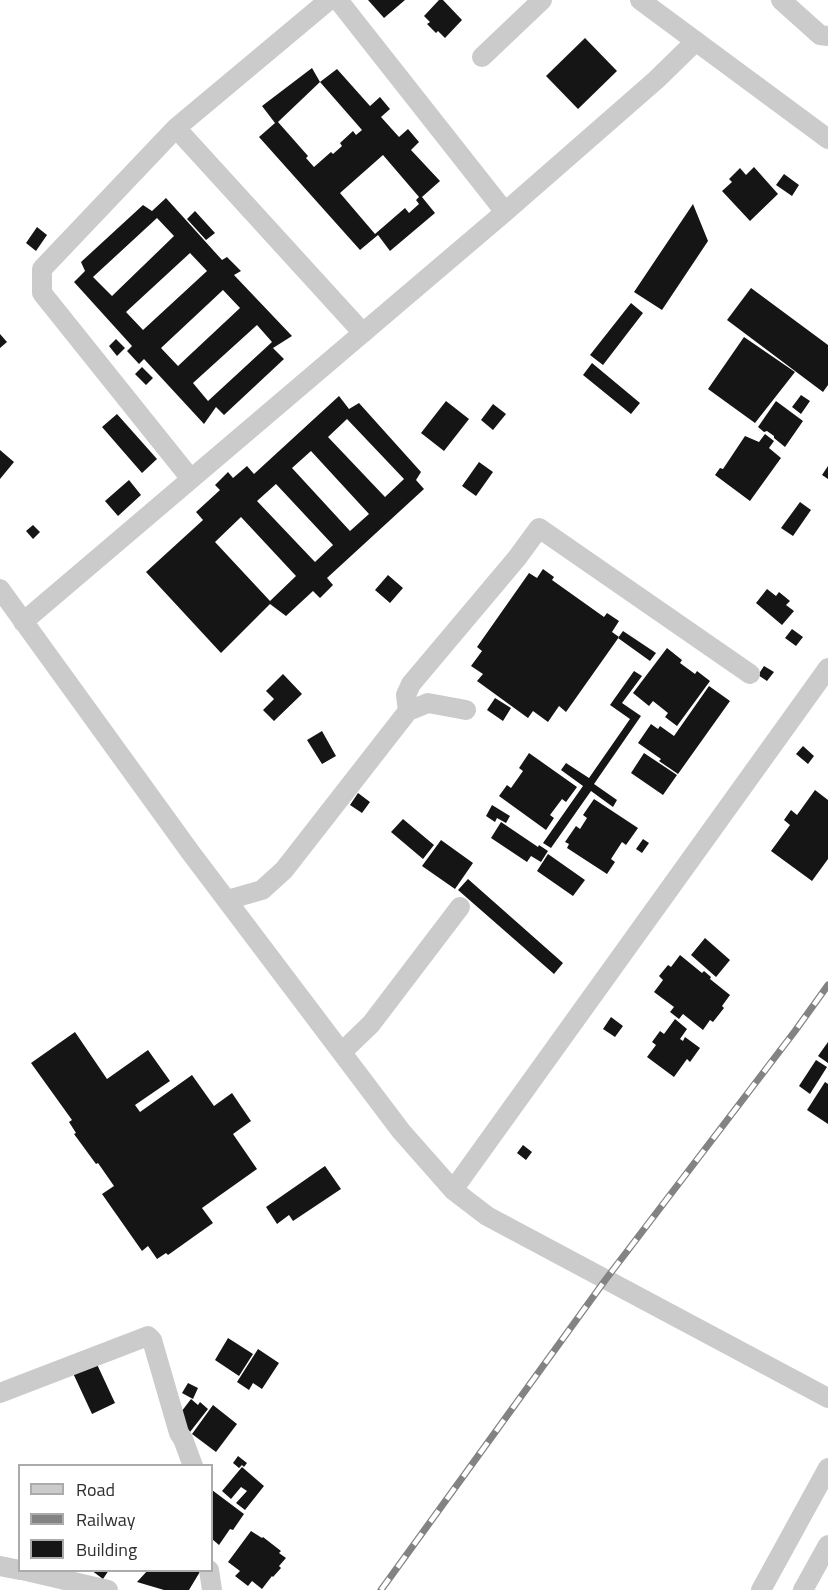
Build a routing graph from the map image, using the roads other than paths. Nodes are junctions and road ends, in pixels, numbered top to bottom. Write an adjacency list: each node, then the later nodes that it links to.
1 (329, 0): 9 (street)
2 (338, 0): 11 (street)
3 (542, 0): 8 (street)
4 (640, 0): 7 (street)
5 (781, 0): 6 (street)
6 (828, 36)
7 (696, 41): 10 (street); 11 (street)
8 (482, 57)
9 (176, 128): 12 (street); 13 (street)
10 (828, 139)
11 (505, 212): 12 (street)
12 (363, 333): 13 (street)
13 (191, 478): 15 (street)
14 (0, 590): 15 (street)
15 (23, 622): 20 (street)
16 (828, 668): 23 (street)
17 (750, 674): 19 (street)
18 (466, 710): 19 (street)
19 (408, 711): 20 (street)
20 (227, 900): 22 (street)
21 (460, 906): 22 (street)
22 (342, 1052): 23 (street)
23 (453, 1190): 25 (street)
24 (0, 1393): 26 (street)
25 (828, 1398)
26 (192, 1464)
27 (828, 1468): 35 (street)
28 (828, 1545): 36 (street)
29 (0, 1566): 30 (street)
30 (18, 1569)
31 (30, 1572): 33 (street)
32 (209, 1572): 34 (street)
33 (108, 1590)
34 (212, 1590)
35 (762, 1590)
36 (803, 1590)

